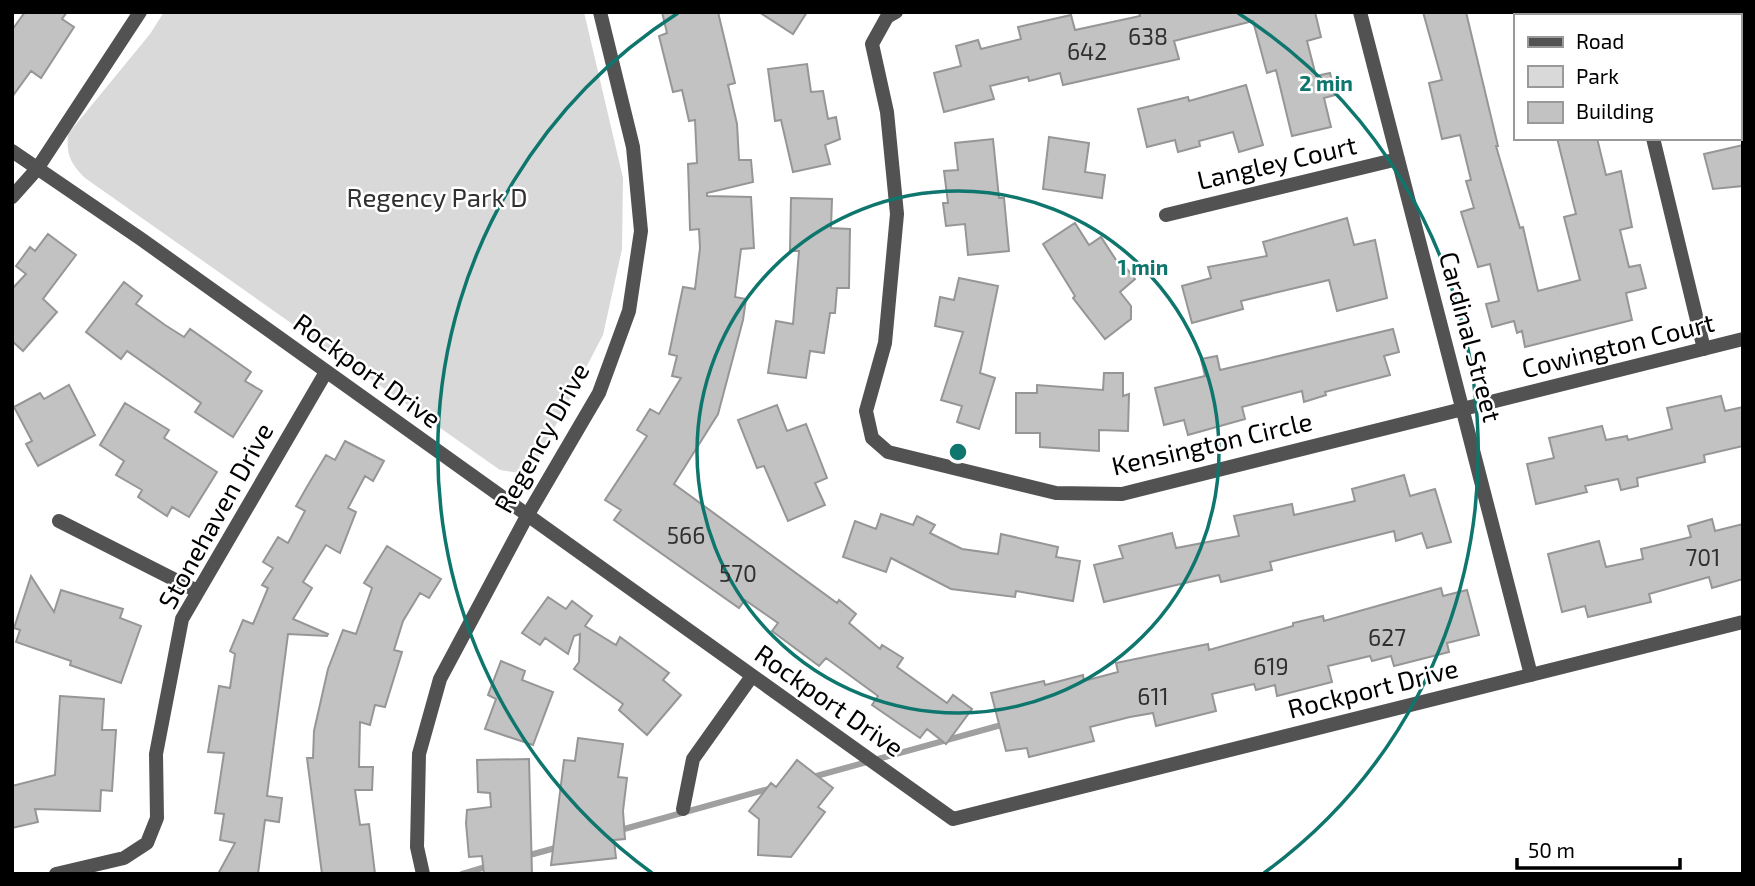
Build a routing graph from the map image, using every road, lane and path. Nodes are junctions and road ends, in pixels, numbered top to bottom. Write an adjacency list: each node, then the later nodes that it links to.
1 (140, 12): 8 (street)
2 (600, 12): 15 (street, Regency Drive)
3 (896, 12): 14 (street, Kensington Circle)
4 (1360, 12): 7 (street, Cardinal Street)
5 (1653, 140): 12 (street)
6 (12, 151): 8 (street, Rockport Drive)
7 (1398, 159): 10 (street, Langley Court); 14 (street, Cardinal Street)
8 (37, 169): 9 (street); 13 (street, Rockport Drive)
9 (12, 197)
10 (1166, 215)
11 (1743, 339): 12 (street, Cowington Court)
12 (1704, 349): 14 (street, Cowington Court)
13 (326, 372): 15 (street, Rockport Drive); 17 (street, Stonehaven Drive)
14 (1464, 410): 19 (street, Cardinal Street)
15 (527, 516): 20 (street, Rockport Drive); 23 (street, Regency Drive)
16 (59, 521): 17 (street)
17 (197, 591): 22 (street, Stonehaven Drive)
18 (1743, 622): 19 (street, Rockport Drive)
19 (1531, 675): 20 (street, Rockport Drive)
20 (752, 676): 21 (street)
21 (683, 809)
22 (56, 874)
23 (423, 874)

